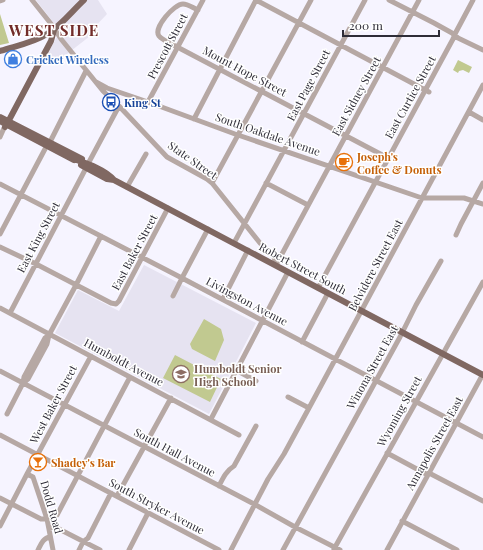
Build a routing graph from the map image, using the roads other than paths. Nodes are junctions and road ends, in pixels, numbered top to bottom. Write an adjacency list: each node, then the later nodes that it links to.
1 (32, 0): 13 (street, State Street)
2 (84, 0): 13 (main road)
3 (203, 0): 10 (street, Prescott Street)
4 (256, 0): 12 (street); 22 (street)
5 (311, 0): 12 (street)
6 (365, 0): 16 (street, East Page Street)
7 (389, 0): 11 (street)
8 (419, 0): 11 (street, East Sidney Street)
9 (473, 0): 14 (street, East Curtice Street)
10 (198, 10): 18 (street, Prescott Street); 18 (street, Mount Hope Street)
11 (413, 12): 14 (street); 21 (street, East Sidney Street)
12 (299, 22): 16 (street); 26 (street)
13 (54, 30): 15 (main road); 17 (main road); 23 (street, State Street)
14 (454, 36): 19 (street); 27 (street, East Curtice Street)
15 (39, 39): 17 (main road); 20 (main road)
16 (341, 45): 21 (street); 32 (street, East Page Street)
17 (48, 47): 37 (main road)
18 (178, 47): 22 (street, Mount Hope Street); 29 (street, Prescott Street)
19 (483, 50)
20 (0, 52)
21 (383, 67): 27 (street); 39 (street, East Sidney Street)
22 (220, 69): 26 (street, Mount Hope Street); 34 (street)
23 (86, 71): 24 (street, State Street); 41 (street)
24 (96, 82): 28 (street, South Oakdale Avenue); 30 (street, State Street)
25 (483, 85): 31 (street, Belvidere Street East)
26 (261, 91): 32 (street, Mount Hope Street); 38 (street)
27 (427, 91): 45 (street, East Curtice Street)
28 (117, 92): 29 (street, South Oakdale Avenue); 30 (street)
29 (148, 102): 34 (street, South Oakdale Avenue)
30 (120, 106): 46 (street); 52 (street, State Street)
31 (468, 112): 35 (street); 57 (street, Belvidere Street East)
32 (304, 114): 39 (street, Mount Hope Street); 43 (street, East Page Street)
33 (0, 117): 37 (main road)
34 (194, 119): 38 (street, South Oakdale Avenue)
35 (483, 120)
36 (0, 121): 49 (main road, Robert Street South)
37 (5, 125): 40 (street); 41 (main road); 42 (main road)
38 (238, 135): 43 (street, South Oakdale Avenue); 52 (street)
39 (345, 136): 45 (street, Mount Hope Street); 47 (street, East Sidney Street)
40 (0, 137)
41 (50, 142): 46 (main road)
42 (45, 149): 48 (main road); 56 (street)
43 (284, 151): 47 (street, South Oakdale Avenue); 53 (street, East Page Street)
44 (146, 154): 55 (street)
45 (388, 158): 50 (street, East Curtice Street)
46 (89, 162): 49 (main road)
47 (329, 166): 50 (street, South Oakdale Avenue); 60 (street, East Sidney Street)
48 (85, 170): 49 (main road); 62 (street, East King Street)
49 (94, 170): 55 (main road, Robert Street South)
50 (375, 182): 57 (street, South Oakdale Avenue); 81 (street, East Curtice Street)
51 (483, 182): 58 (street)
52 (212, 183): 63 (street, State Street)
53 (266, 183): 60 (street); 63 (street, East Page Street)
54 (0, 184): 56 (street, Livingston Avenue)
55 (127, 187): 61 (main road, Robert Street South)
56 (21, 195): 62 (street, Livingston Avenue); 65 (street)
57 (422, 198): 58 (street, South Oakdale Avenue); 86 (street, Belvidere Street East)
58 (473, 201): 59 (street, South Oakdale Avenue); 66 (street)
59 (483, 204)
60 (308, 205): 76 (street, East Sidney Street)
61 (168, 208): 64 (main road, Robert Street South); 72 (street, East Baker Street)
62 (61, 216): 67 (street, Livingston Avenue); 75 (street, East King Street)
63 (245, 224): 68 (street, East Page Street); 71 (street, State Street)
64 (208, 229): 68 (main road, Robert Street South); 78 (street)
65 (0, 234)
66 (456, 235)
67 (101, 236): 72 (street, Livingston Avenue); 80 (street)
68 (234, 243): 70 (main road, Robert Street South)
69 (0, 246): 75 (street)
70 (248, 250): 73 (main road, Robert Street South); 84 (street)
71 (268, 252): 73 (street); 76 (street, State Street)
72 (142, 257): 78 (street, Livingston Avenue); 80 (street, East Baker Street)
73 (266, 260): 76 (main road, Robert Street South)
74 (441, 261): 89 (street, Winona Street East)
75 (36, 264): 80 (street); 87 (street, East King Street)
76 (276, 265): 77 (main road, Robert Street South)
77 (288, 272): 81 (main road, Robert Street South); 88 (street)
78 (182, 278): 83 (street); 84 (street, Livingston Avenue)
79 (483, 282): 92 (street, Wyoming Street)
80 (76, 285): 90 (street)
81 (318, 288): 82 (main road, Robert Street South)
82 (328, 293): 86 (main road, Robert Street South); 91 (street)
83 (173, 296)
84 (223, 300): 88 (street, Livingston Avenue)
85 (0, 308): 87 (street, Humboldt Avenue)
86 (362, 311): 89 (main road, Robert Street South); 94 (street, Belvidere Street East)
87 (10, 313): 90 (street, Humboldt Avenue)
88 (262, 321): 91 (street, Livingston Avenue); 95 (street)
89 (403, 332): 92 (main road, Robert Street South); 100 (street, Winona Street East)
90 (49, 335): 93 (street, Humboldt Avenue); 101 (street)
91 (302, 342): 94 (street, Livingston Avenue)
92 (443, 354): 97 (main road, Robert Street South); 104 (street, Wyoming Street)
93 (90, 356): 98 (street, Humboldt Avenue); 105 (street, West Baker Street)
94 (335, 360): 100 (street, Livingston Avenue); 106 (street, Belvidere Street East)
95 (236, 370): 99 (street); 108 (street)
96 (0, 371): 101 (street, South Hall Avenue)
97 (483, 375): 109 (street, Annapolis Street East)
98 (130, 377): 103 (street, Humboldt Avenue); 110 (street)
99 (256, 381)
100 (376, 381): 104 (street, Livingston Avenue); 132 (street, Winona Street East)
101 (23, 383): 105 (street, South Hall Avenue); 107 (street)
102 (288, 397): 106 (street)
103 (170, 398): 108 (street, Humboldt Avenue); 115 (street)
104 (416, 402): 109 (street, Livingston Avenue); 116 (street, Wyoming Street)
105 (64, 405): 110 (street, South Hall Avenue); 117 (street, West Baker Street)
106 (309, 408): 127 (street, Belvidere Street East)
107 (7, 414)
108 (211, 419): 113 (street, Humboldt Avenue)
109 (456, 423): 114 (street, Livingston Avenue); 119 (street, Annapolis Street East)
110 (104, 426): 115 (street, South Hall Avenue); 120 (street)
111 (256, 426): 121 (street)
112 (0, 435): 117 (street, South Stryker Avenue)
113 (239, 435)
114 (483, 437)
115 (144, 447): 121 (street, South Hall Avenue); 123 (street)
116 (387, 453): 119 (street); 136 (street, Wyoming Street)
117 (37, 454): 118 (street, West Baker Street); 120 (street, South Stryker Avenue)
118 (27, 474): 126 (street, West Baker Street); 129 (street, Dodd Road)
119 (428, 474): 125 (street); 130 (street, Annapolis Street East)
120 (77, 476): 122 (street, South Stryker Avenue); 129 (street)
121 (219, 486): 127 (street, South Hall Avenue)
122 (111, 493): 123 (street, South Stryker Avenue); 135 (street)
123 (117, 496): 128 (street, South Stryker Avenue)
124 (0, 498): 126 (street)
125 (483, 501)
126 (12, 504): 129 (street); 131 (street, West Baker Street)
127 (254, 504): 132 (street, South Hall Avenue); 143 (street, Belvidere Street East)
128 (148, 512): 141 (street); 142 (street, South Stryker Avenue)
129 (47, 519): 133 (street, Dodd Road)
130 (402, 522): 145 (street, Annapolis Street East); 146 (street)
131 (0, 526)
132 (295, 527): 136 (street, South Hall Avenue); 144 (street, Winona Street East)
133 (49, 528): 134 (street, Dodd Road); 135 (street)
134 (50, 537): 137 (street); 138 (street, Dodd Road)
135 (83, 542): 139 (street); 140 (street)
136 (336, 549)
137 (38, 550)
138 (53, 550)
139 (79, 550)
140 (100, 550)
141 (129, 550)
142 (219, 550)
143 (231, 550)
144 (283, 550)
145 (387, 550)
146 (457, 550)

